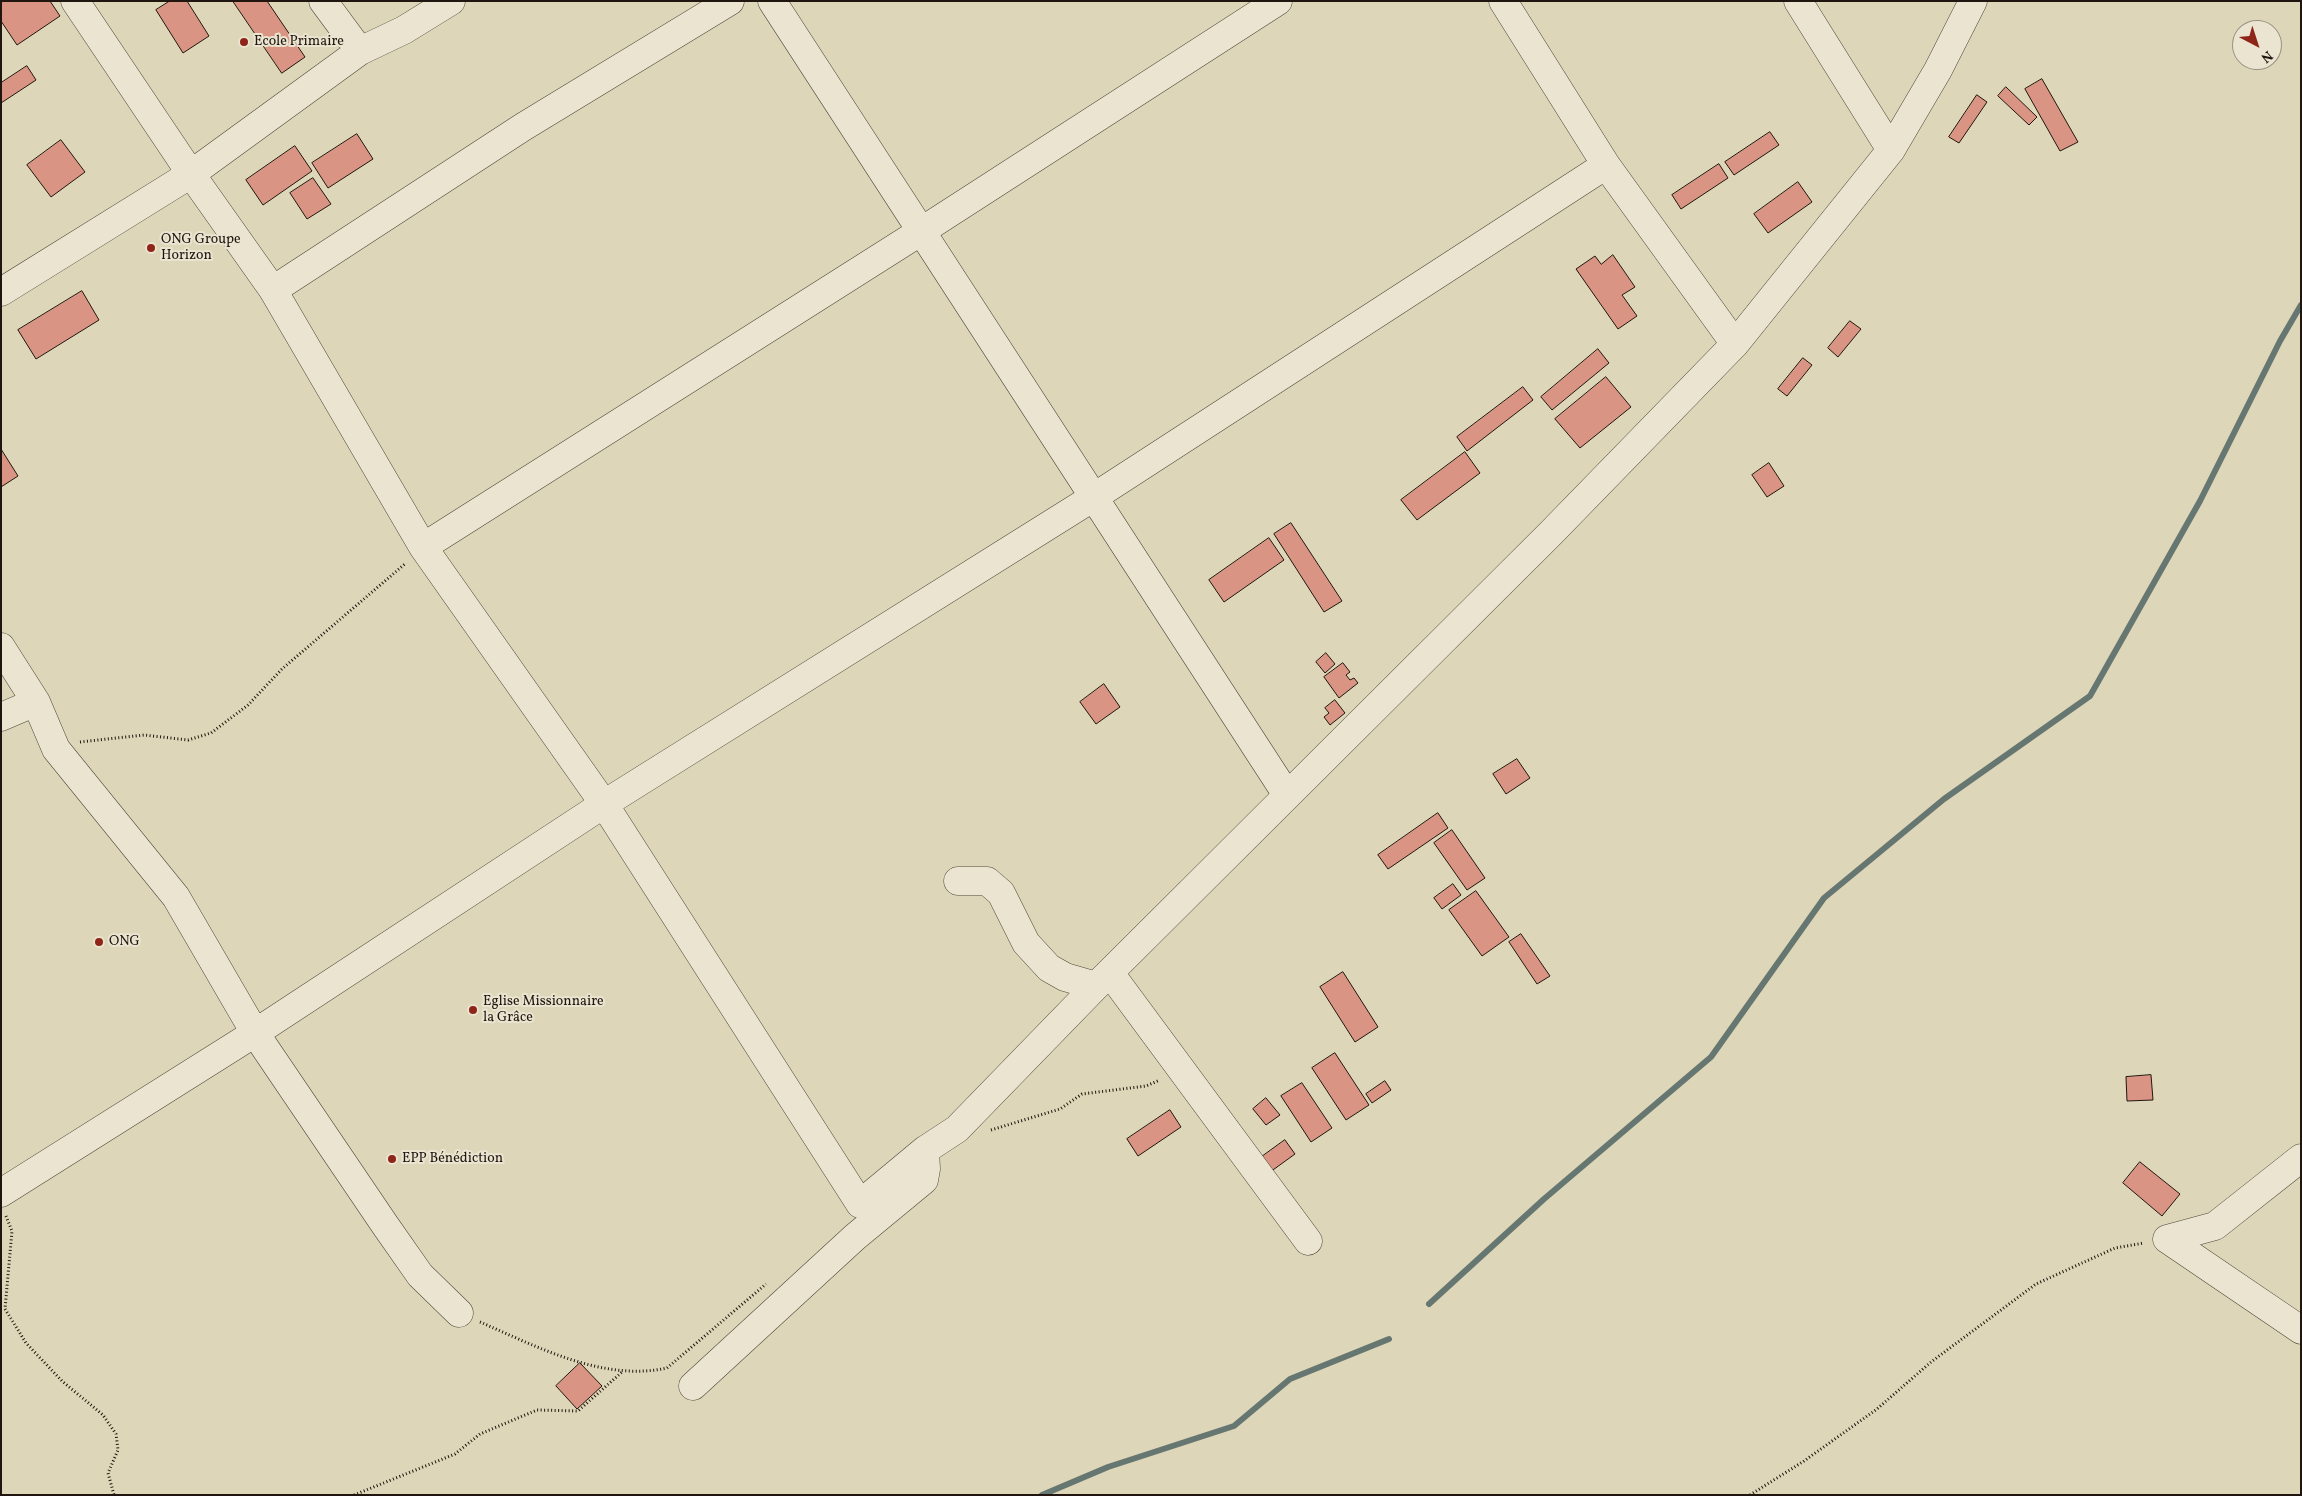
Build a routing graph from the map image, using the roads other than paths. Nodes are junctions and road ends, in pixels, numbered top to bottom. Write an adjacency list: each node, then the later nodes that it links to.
1 (75, 1): 15 (street)
2 (323, 1): 12 (street)
3 (451, 1): 12 (street)
4 (730, 1): 17 (street)
5 (772, 1): 16 (street)
6 (1278, 1): 16 (street)
7 (1503, 1): 14 (street)
8 (1798, 1): 13 (street)
9 (1973, 1): 11 (street)
10 (1980, 1): 11 (street)
11 (1949, 49): 13 (street)
12 (360, 51): 15 (street)
13 (1891, 150): 19 (street)
14 (1606, 165): 19 (street); 20 (street)
15 (191, 174): 17 (street); 18 (street)
16 (920, 232): 20 (street); 21 (street)
17 (273, 290): 21 (street)
18 (1, 292)
19 (1736, 344): 25 (street)
20 (1094, 497): 25 (street); 26 (street)
21 (423, 548): 26 (street)
22 (1, 647): 23 (street)
23 (36, 702): 24 (street); 29 (street)
24 (1, 717)
25 (1287, 795): 28 (street)
26 (604, 804): 29 (street); 30 (street)
27 (958, 881): 28 (street)
28 (1103, 979): 30 (street); 33 (street)
29 (255, 1033): 32 (street); 34 (street)
30 (925, 1150): 36 (street)
31 (2301, 1158): 35 (street)
32 (3, 1204)
33 (1308, 1241)
34 (459, 1313)
35 (2301, 1330)
36 (694, 1386)

